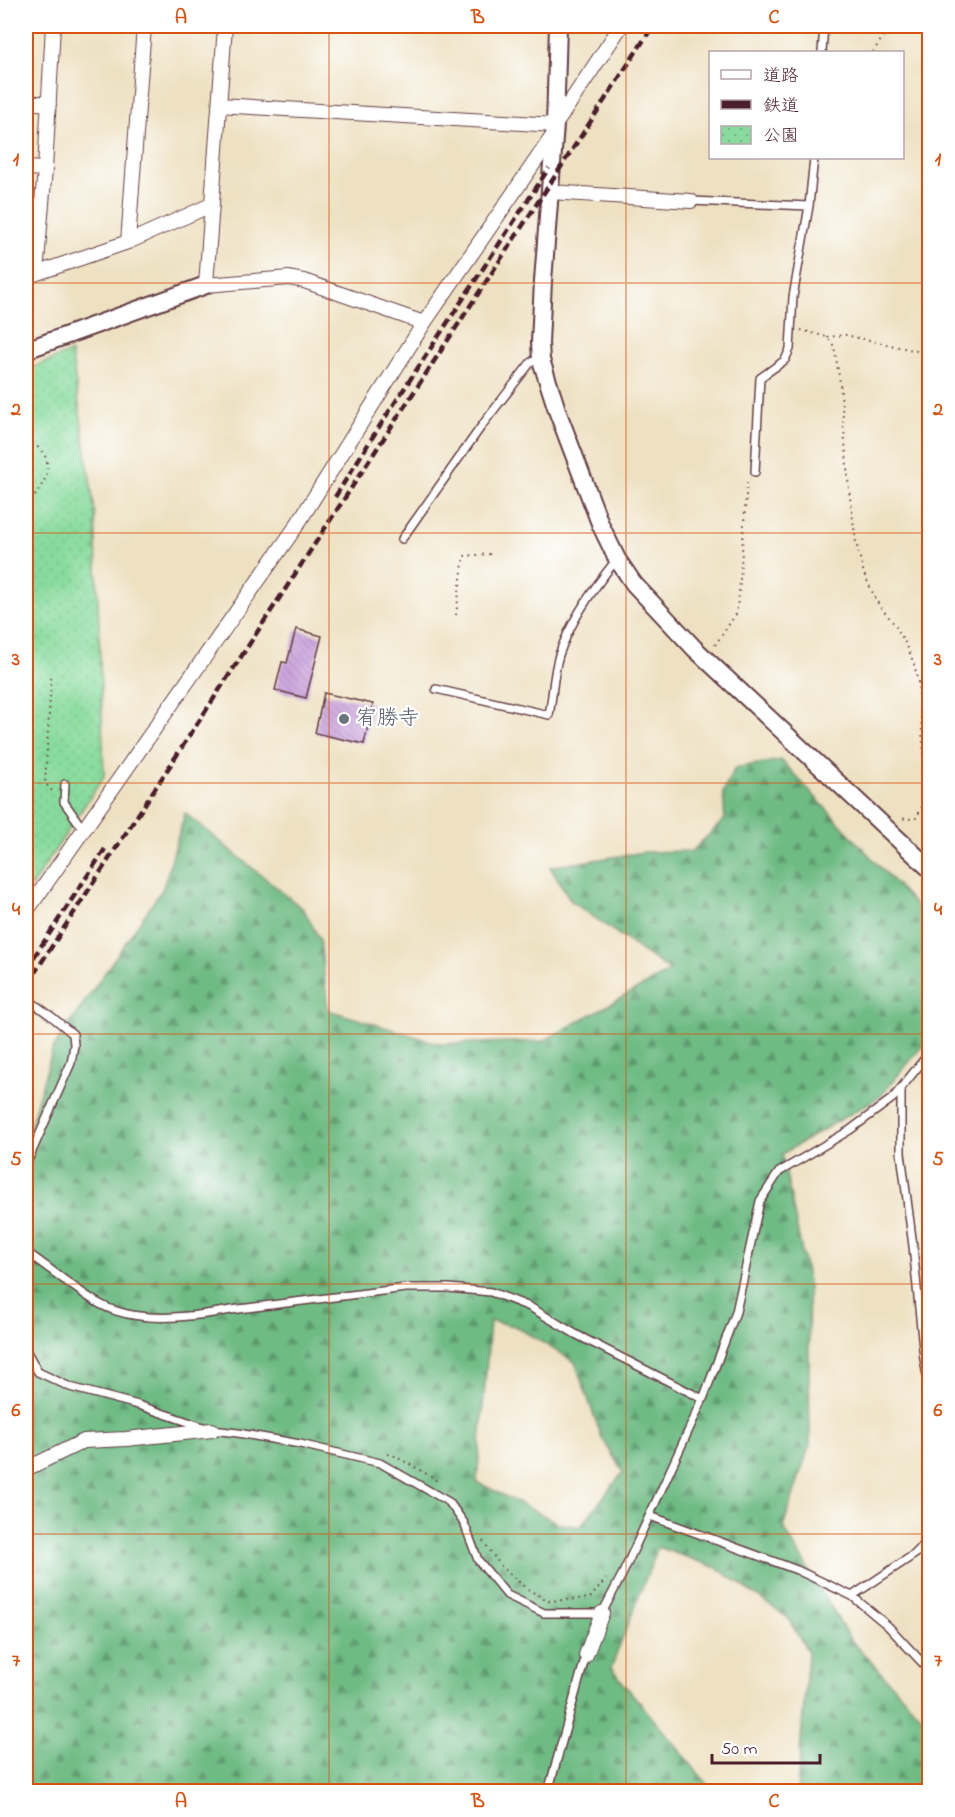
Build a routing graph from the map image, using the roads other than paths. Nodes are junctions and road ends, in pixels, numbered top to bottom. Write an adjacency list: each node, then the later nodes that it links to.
1 (53, 26): 9 (street)
2 (144, 26): 19 (street)
3 (225, 26): 10 (street)
4 (558, 26): 11 (street)
5 (621, 26): 11 (street)
6 (824, 26): 7 (lane)
7 (822, 51)
8 (26, 102): 9 (street)
9 (49, 104): 14 (street)
10 (219, 105): 11 (street); 17 (street)
11 (555, 130): 15 (street); 22 (street)
12 (814, 159): 18 (lane)
13 (26, 168): 14 (street)
14 (45, 169): 20 (street)
15 (550, 192): 16 (street); 24 (street)
16 (691, 201): 18 (lane)
17 (212, 205): 19 (street); 21 (street)
18 (808, 206): 25 (lane)
19 (128, 242): 20 (street)
20 (31, 275)
21 (206, 285): 22 (street); 23 (street)
22 (424, 323): 30 (street)
23 (26, 350)
24 (542, 360): 26 (lane); 27 (street)
25 (756, 472)
26 (402, 539)
27 (617, 559): 28 (lane); 31 (street)
28 (436, 689)
29 (65, 784): 30 (lane)
30 (83, 829): 32 (street)
31 (930, 869)
32 (26, 912)
33 (26, 998): 36 (lane)
34 (930, 1052): 35 (lane)
35 (901, 1088): 39 (lane); 40 (lane)
36 (26, 1165)
37 (26, 1252): 40 (lane)
38 (26, 1350): 41 (lane)
39 (930, 1394)
40 (703, 1399): 43 (lane)
41 (212, 1430): 42 (street); 46 (lane)
42 (26, 1469)
43 (650, 1516): 45 (lane); 46 (lane)
44 (930, 1538): 45 (lane)
45 (852, 1596): 48 (lane)
46 (602, 1613): 47 (street)
47 (586, 1654): 49 (lane)
48 (930, 1671)
49 (548, 1791)

